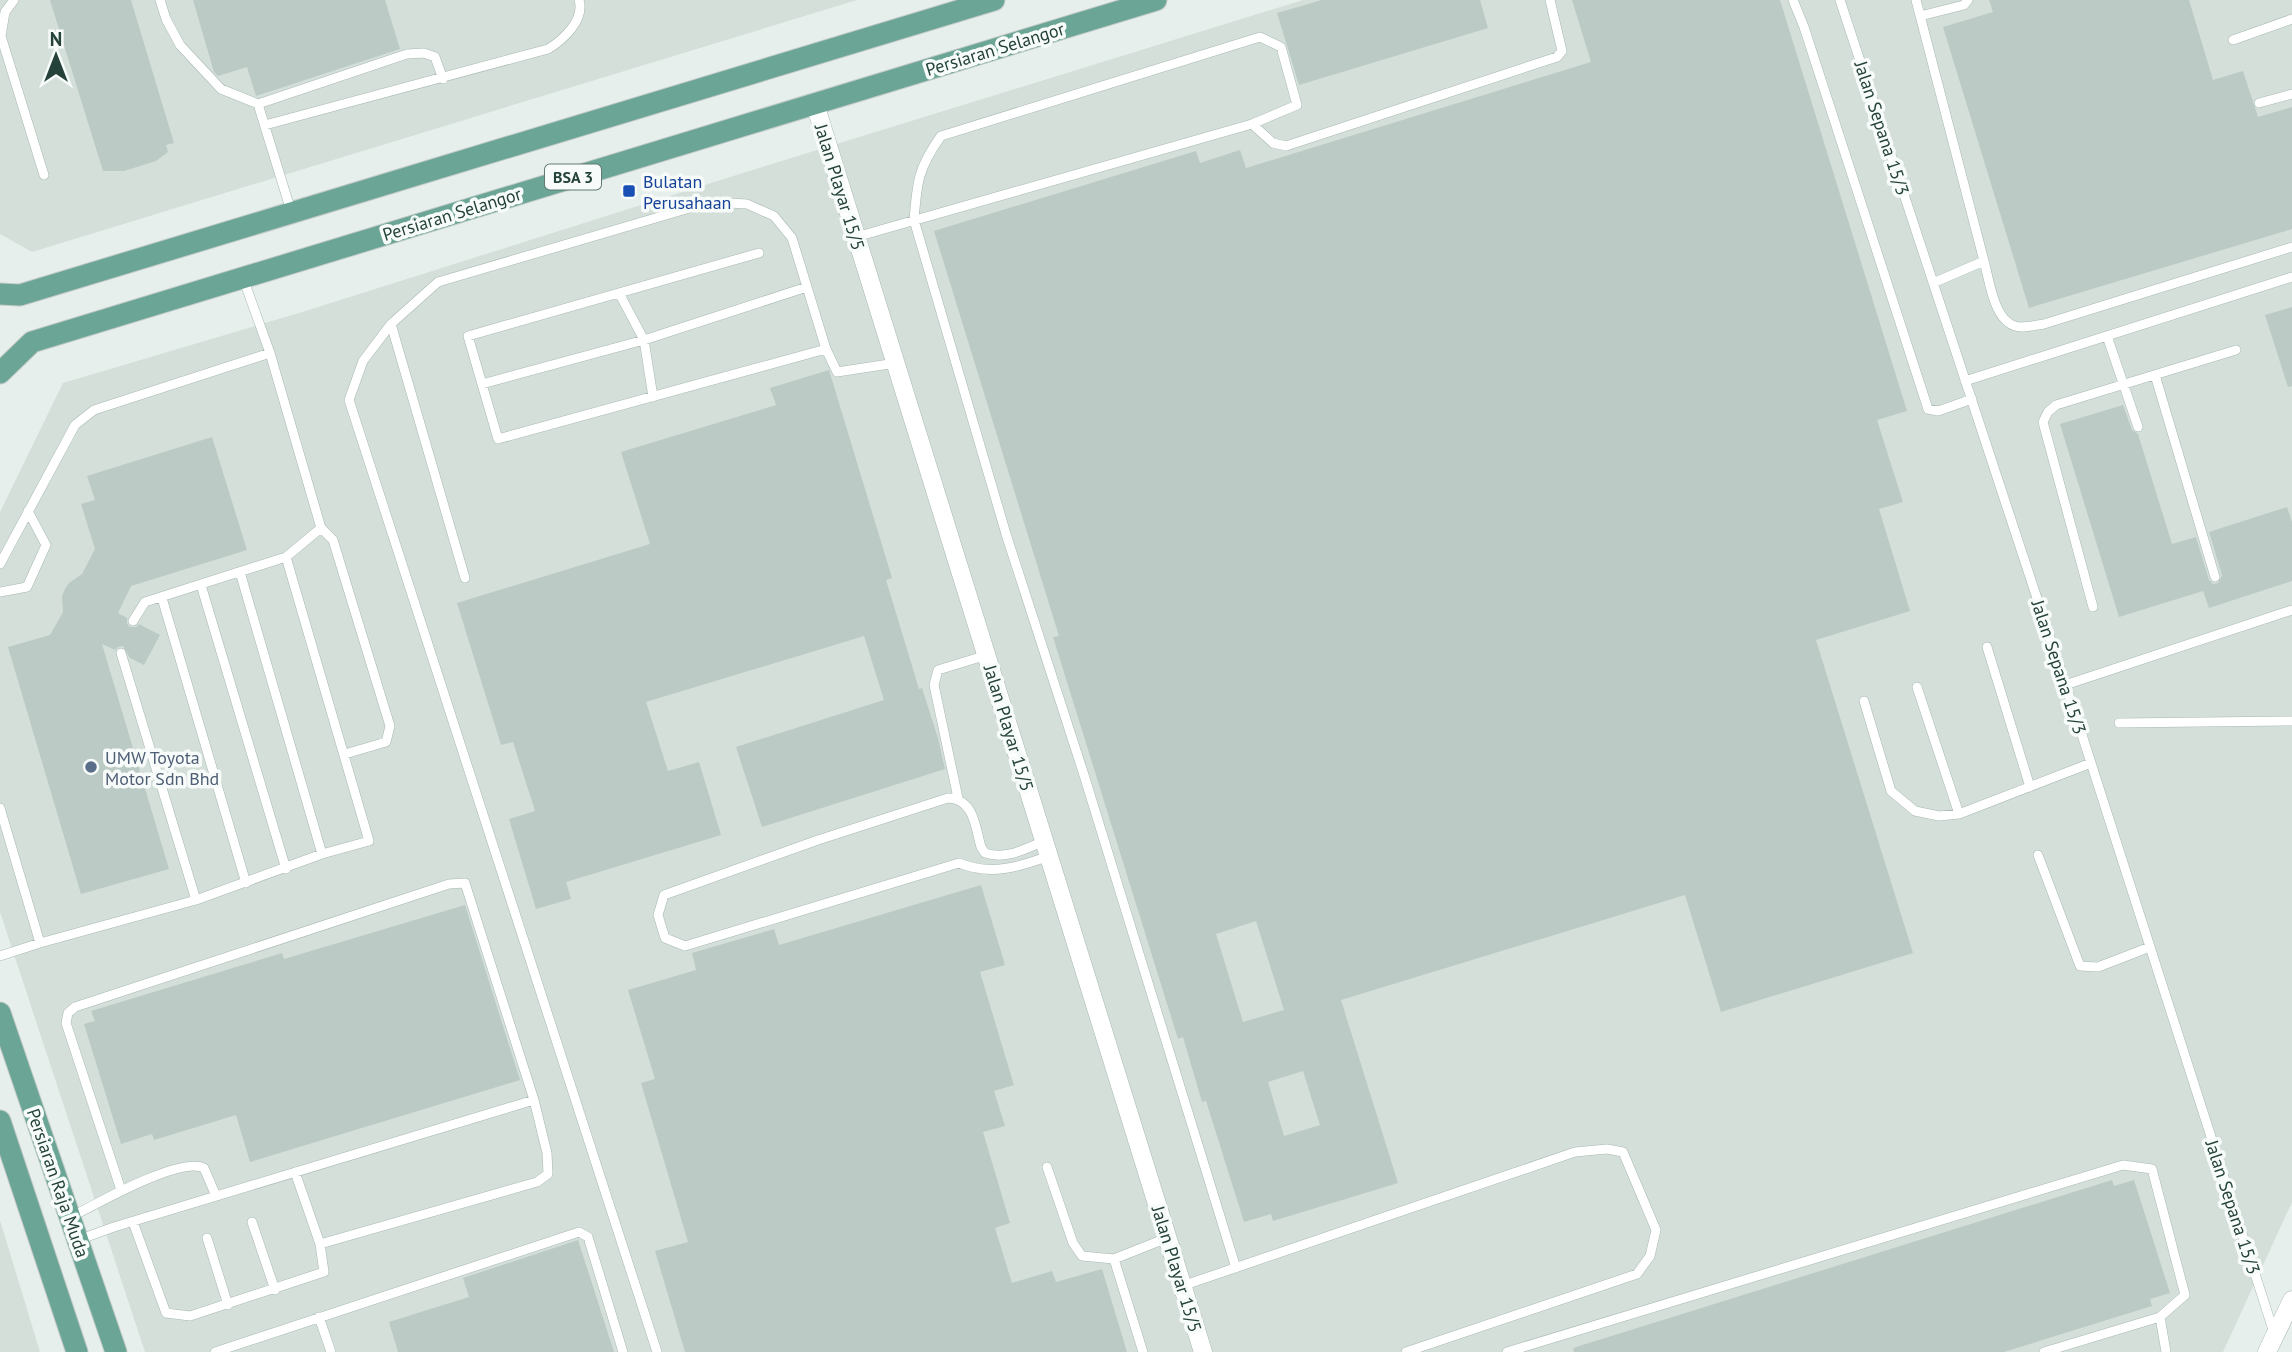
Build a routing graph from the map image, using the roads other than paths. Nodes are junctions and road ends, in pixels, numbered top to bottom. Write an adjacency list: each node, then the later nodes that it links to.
1 (14, 0): 21 (lane)
2 (160, 0): 16 (lane)
3 (579, 0): 14 (lane)
4 (994, 0): 22 (main road)
5 (1156, 0): 18 (main road, Persiaran Selangor / BSA 3)
6 (1550, 0): 19 (lane)
7 (1793, 0): 47 (lane)
8 (1840, 0): 30 (lane, Jalan Sepana 15/3)
9 (1916, 0): 11 (lane)
10 (1968, 0): 11 (lane)
11 (1920, 16): 27 (lane)
12 (2292, 19): 13 (lane)
13 (2233, 40)
14 (443, 79): 16 (lane); 20 (lane)
15 (2292, 94): 17 (lane)
16 (258, 103): 20 (lane)
17 (2259, 103)
18 (815, 104): 24 (street, Jalan Playar 15/5); 29 (main road, Persiaran Selangor / BSA 3)
19 (1252, 124): 23 (lane); 23 (lane)
20 (265, 125): 22 (lane)
21 (44, 175)
22 (292, 213): 33 (main road)
23 (914, 220): 24 (lane); 101 (lane)
24 (856, 237): 40 (street, Jalan Playar 15/5)
25 (2292, 247): 27 (lane)
26 (759, 253): 32 (lane)
27 (1984, 261): 30 (lane)
28 (2292, 277): 35 (lane)
29 (243, 278): 39 (lane); 41 (main road, Persiaran Selangor / BSA 3)
30 (1933, 283): 43 (lane, Jalan Sepana 15/3)
31 (807, 287): 34 (lane); 36 (lane); 37 (lane)
32 (619, 293): 36 (lane); 44 (lane)
33 (0, 294)
34 (391, 324): 55 (lane); 114 (lane)
35 (2107, 336): 43 (lane); 45 (lane)
36 (645, 340): 44 (lane); 46 (lane)
37 (825, 349): 40 (lane); 46 (lane)
38 (2236, 350): 42 (lane)
39 (270, 353): 49 (lane); 50 (lane)
40 (896, 363): 64 (street, Jalan Playar 15/5)
41 (0, 373)
42 (2155, 375): 45 (lane); 54 (lane)
43 (1965, 381): 47 (lane, Jalan Sepana 15/3)
44 (482, 384): 46 (lane)
45 (2123, 385): 48 (lane); 59 (lane)
46 (653, 397)
47 (1972, 399): 65 (lane, Jalan Sepana 15/3)
48 (2138, 427)
49 (28, 511): 52 (lane); 57 (lane)
50 (321, 528): 51 (lane); 70 (lane)
51 (286, 557): 53 (lane); 70 (lane)
52 (0, 564)
53 (240, 572): 56 (lane); 77 (lane)
54 (2215, 577)
55 (465, 578)
56 (201, 585): 58 (lane); 79 (lane)
57 (0, 592)
58 (162, 598): 61 (lane); 80 (lane)
59 (2093, 607)
60 (2292, 610): 65 (lane)
61 (133, 621)
62 (1987, 647): 72 (lane)
63 (121, 653): 81 (lane)
64 (987, 655): 73 (lane); 76 (street, Jalan Playar 15/5)
65 (2065, 685): 71 (lane, Jalan Sepana 15/3)
66 (1917, 687): 75 (lane)
67 (1864, 701): 75 (lane)
68 (2292, 721): 69 (lane)
69 (2119, 723)
70 (345, 754): 77 (lane)
71 (2091, 763): 72 (lane); 83 (lane, Jalan Sepana 15/3)
72 (2030, 786): 75 (lane)
73 (958, 798): 76 (lane); 76 (lane)
74 (0, 808): 82 (lane)
75 (1959, 814)
76 (1047, 848): 97 (street, Jalan Playar 15/5)
77 (322, 854): 79 (lane)
78 (2038, 855): 83 (lane)
79 (286, 869): 80 (lane)
80 (246, 883): 81 (lane)
81 (197, 900): 82 (lane)
82 (40, 943): 84 (lane)
83 (2150, 947): 108 (lane, Jalan Sepana 15/3)
84 (0, 957)
85 (0, 1013): 93 (main road, Persiaran Raja Muda)
86 (534, 1100): 90 (lane); 91 (lane); 99 (lane)
87 (0, 1121): 88 (main road, Persiaran Raja Muda)
88 (3, 1143): 109 (main road, Persiaran Raja Muda)
89 (1047, 1167): 100 (lane)
90 (295, 1172): 92 (lane); 99 (lane)
91 (121, 1190): 92 (lane); 93 (lane)
92 (216, 1196): 94 (lane)
93 (70, 1218): 98 (main road, Persiaran Raja Muda)
94 (133, 1222): 98 (lane); 105 (lane)
95 (252, 1222): 103 (lane)
96 (207, 1238): 105 (lane)
97 (1167, 1238): 100 (lane); 102 (street, Jalan Playar 15/5)
98 (78, 1241): 110 (main road, Persiaran Raja Muda)
99 (320, 1244): 103 (lane)
100 (1114, 1259): 115 (lane)
101 (1236, 1268): 102 (lane); 117 (lane)
102 (1182, 1286): 116 (street, Jalan Playar 15/5)
103 (275, 1290): 105 (lane)
104 (2292, 1300): 108 (street)
105 (228, 1305)
106 (319, 1317): 111 (lane); 112 (lane); 113 (lane)
107 (2160, 1317): 118 (lane); 119 (lane); 120 (lane)
108 (2271, 1344)
109 (77, 1352)
110 (116, 1352)
111 (215, 1352)
112 (331, 1352)
113 (623, 1352)
114 (657, 1352)
115 (1143, 1352)
116 (1203, 1352)
117 (1406, 1352)
118 (1507, 1352)
119 (2044, 1352)
120 (2166, 1352)

